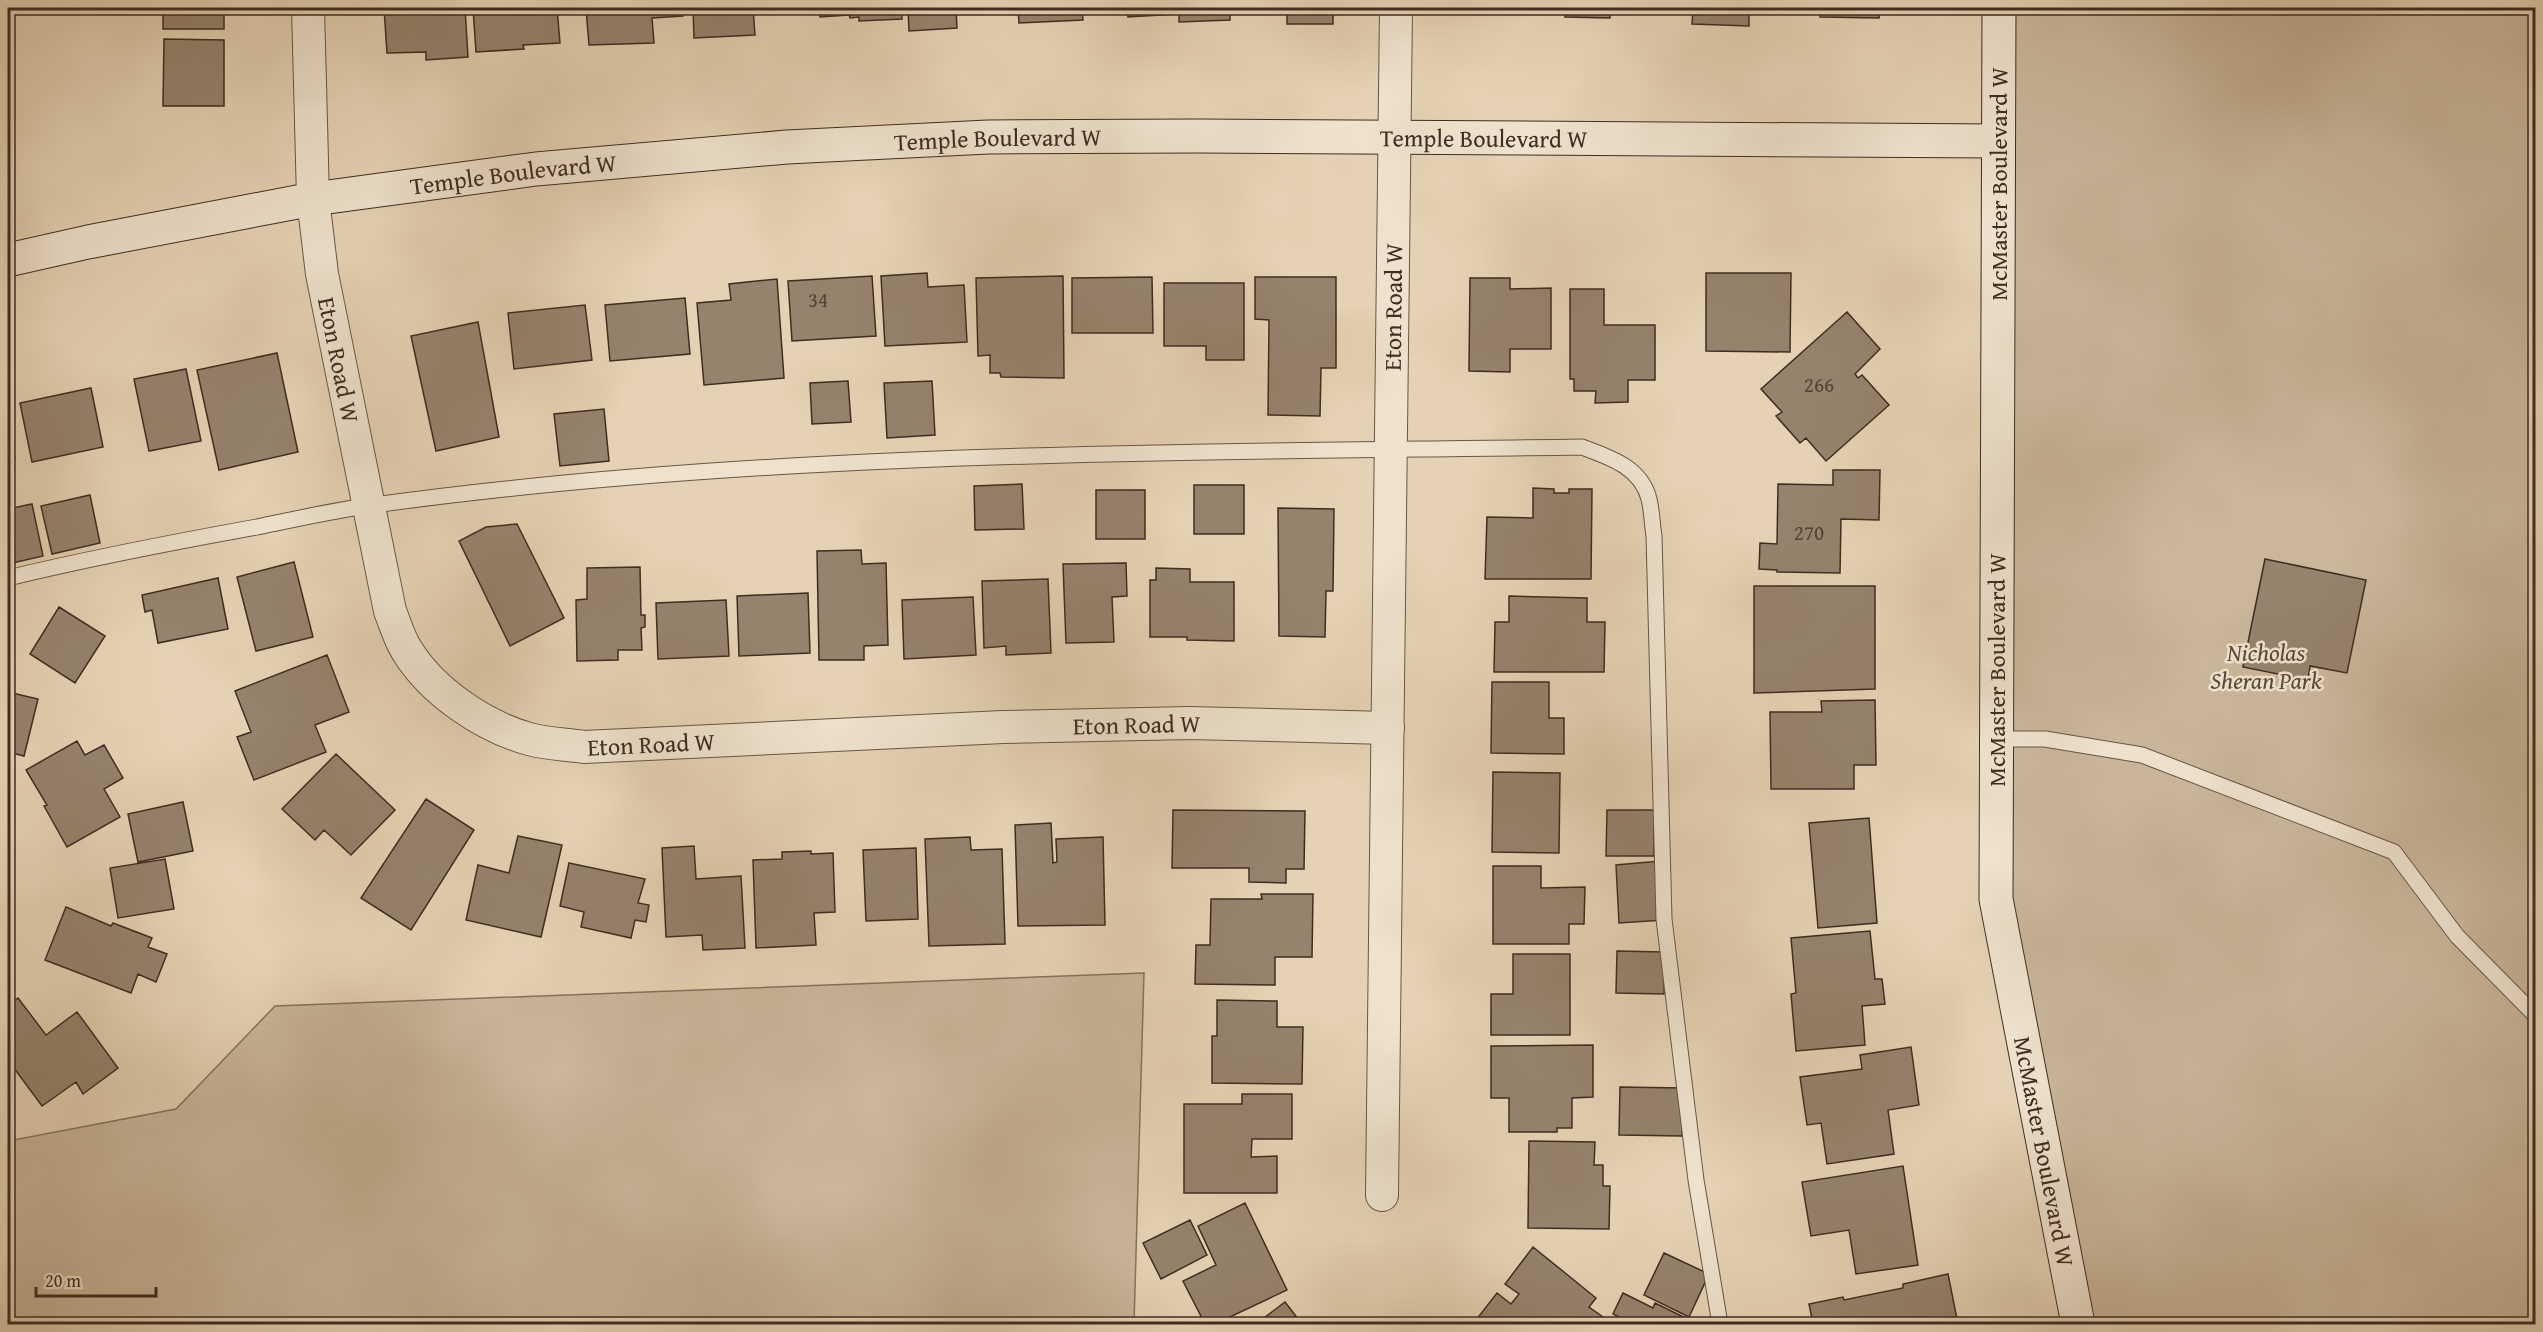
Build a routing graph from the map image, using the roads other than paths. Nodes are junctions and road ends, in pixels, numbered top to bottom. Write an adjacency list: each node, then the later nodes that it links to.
1 (308, 8): 6 (street, Eton Road W)
2 (1396, 8): 4 (street, Eton Road W)
3 (1999, 8): 5 (street, McMaster Boulevard W)
4 (1396, 136): 5 (street, Temple Boulevard W); 6 (street, Temple Boulevard W); 8 (street, Eton Road W)
5 (1998, 141): 12 (street, McMaster Boulevard W)
6 (313, 199): 7 (street, Temple Boulevard W); 9 (street, Eton Road W)
7 (8, 261)
8 (1391, 450): 9 (lane); 11 (street, Eton Road W); 15 (lane)
9 (370, 505): 10 (lane); 11 (street, Eton Road W)
10 (8, 578)
11 (1388, 728): 14 (street, Eton Road W)
12 (1996, 739): 13 (lane); 16 (street, McMaster Boulevard W)
13 (2535, 1016)
14 (1382, 1195)
15 (1720, 1324)
16 (2078, 1324)

